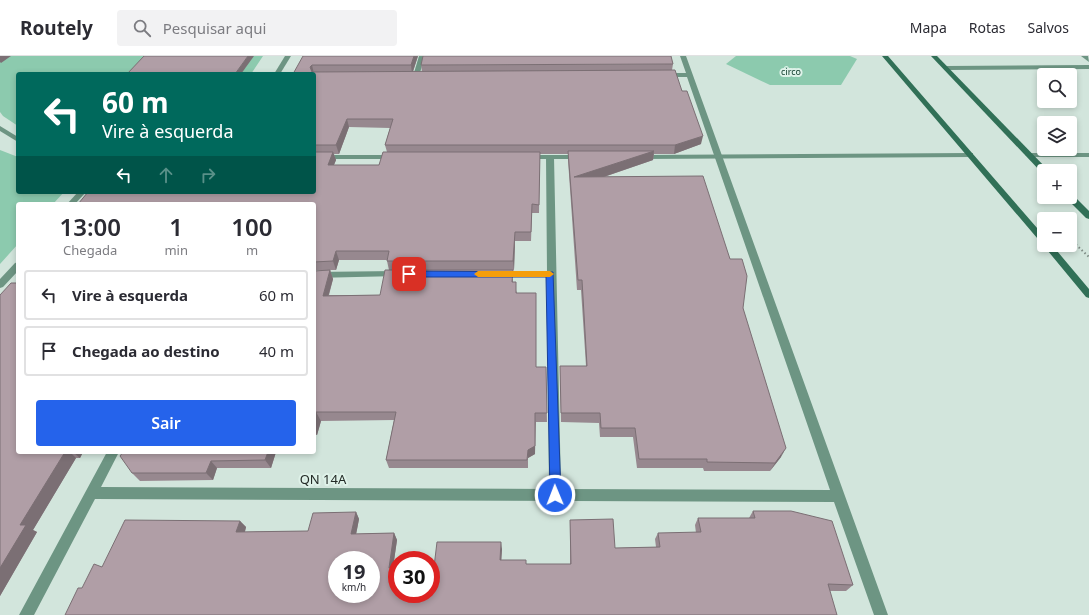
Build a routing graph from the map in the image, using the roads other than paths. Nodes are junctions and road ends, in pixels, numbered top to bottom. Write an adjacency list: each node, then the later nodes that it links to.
1 (288, 56): 10 (street)
2 (422, 56): 14 (street)
3 (683, 56): 12 (street)
4 (885, 56): 18 (main road)
5 (933, 56): 9 (main road)
6 (1084, 56): 7 (street)
7 (1089, 60)
8 (1089, 66): 9 (street)
9 (946, 68): 19 (main road)
10 (278, 72)
11 (658, 75): 12 (street)
12 (690, 75): 27 (street)
13 (408, 76): 14 (street)
14 (416, 76): 15 (street)
15 (424, 76)
16 (0, 128): 17 (street)
17 (16, 139)
18 (970, 155): 27 (street); 33 (main road)
19 (1029, 155): 20 (street); 28 (main road)
20 (1089, 155)
21 (316, 157): 22 (street)
22 (400, 157)
23 (518, 157): 24 (street)
24 (550, 157): 25 (street); 37 (street)
25 (588, 157)
26 (635, 157): 27 (street)
27 (720, 157): 45 (street)
28 (1038, 164)
29 (80, 194): 30 (street)
30 (74, 202)
31 (1077, 203): 32 (main road)
32 (1089, 216)
33 (1037, 234)
34 (1053, 252): 41 (main road)
35 (409, 274): 38 (street)
36 (487, 274): 37 (street)
37 (550, 274): 44 (street)
38 (316, 275)
39 (13, 276): 40 (street)
40 (0, 285)
41 (1089, 295)
42 (112, 454): 43 (street)
43 (91, 493): 44 (street, QN 14A); 46 (street)
44 (555, 495): 45 (street, QN 14A)
45 (837, 496): 47 (street)
46 (26, 615)
47 (882, 615)

